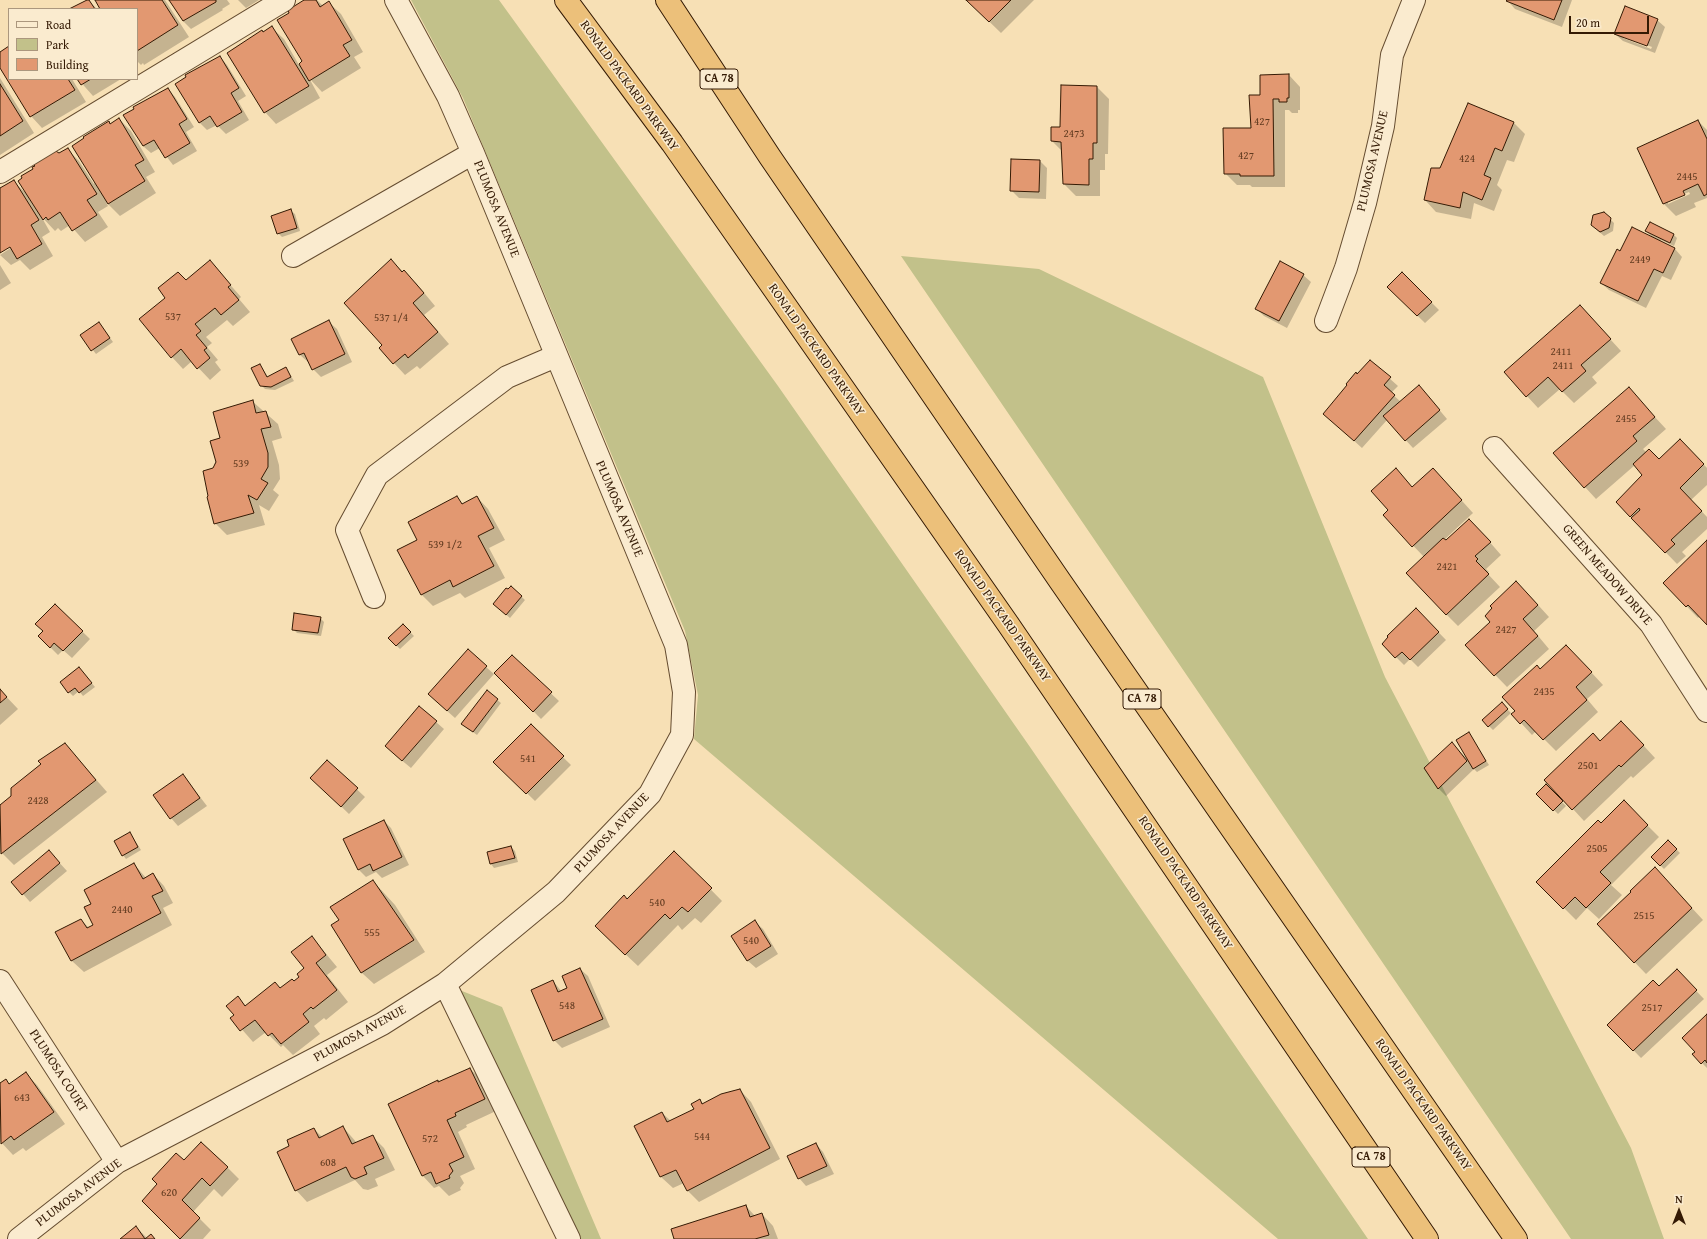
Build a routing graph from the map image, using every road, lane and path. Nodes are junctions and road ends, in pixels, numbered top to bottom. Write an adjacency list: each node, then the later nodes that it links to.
1 (284, 0): 7 (street)
2 (396, 0): 6 (street, PLUMOSA AVENUE)
3 (566, 0): 19 (highway, RONALD PACKARD PARKWAY / CA 78)
4 (667, 0): 20 (highway, RONALD PACKARD PARKWAY / CA 78)
5 (1414, 0): 9 (street, PLUMOSA AVENUE)
6 (474, 153): 8 (street); 10 (street, PLUMOSA AVENUE)
7 (0, 172)
8 (293, 256)
9 (1326, 321)
10 (556, 356): 12 (street); 15 (street, PLUMOSA AVENUE)
11 (1494, 448): 13 (street, GREEN MEADOW DRIVE)
12 (374, 597)
13 (1707, 711)
14 (0, 981): 16 (street, PLUMOSA COURT)
15 (445, 984): 16 (street, PLUMOSA AVENUE); 18 (street)
16 (117, 1162): 17 (street, PLUMOSA AVENUE)
17 (19, 1239)
18 (569, 1239)
19 (1427, 1239)
20 (1516, 1239)

